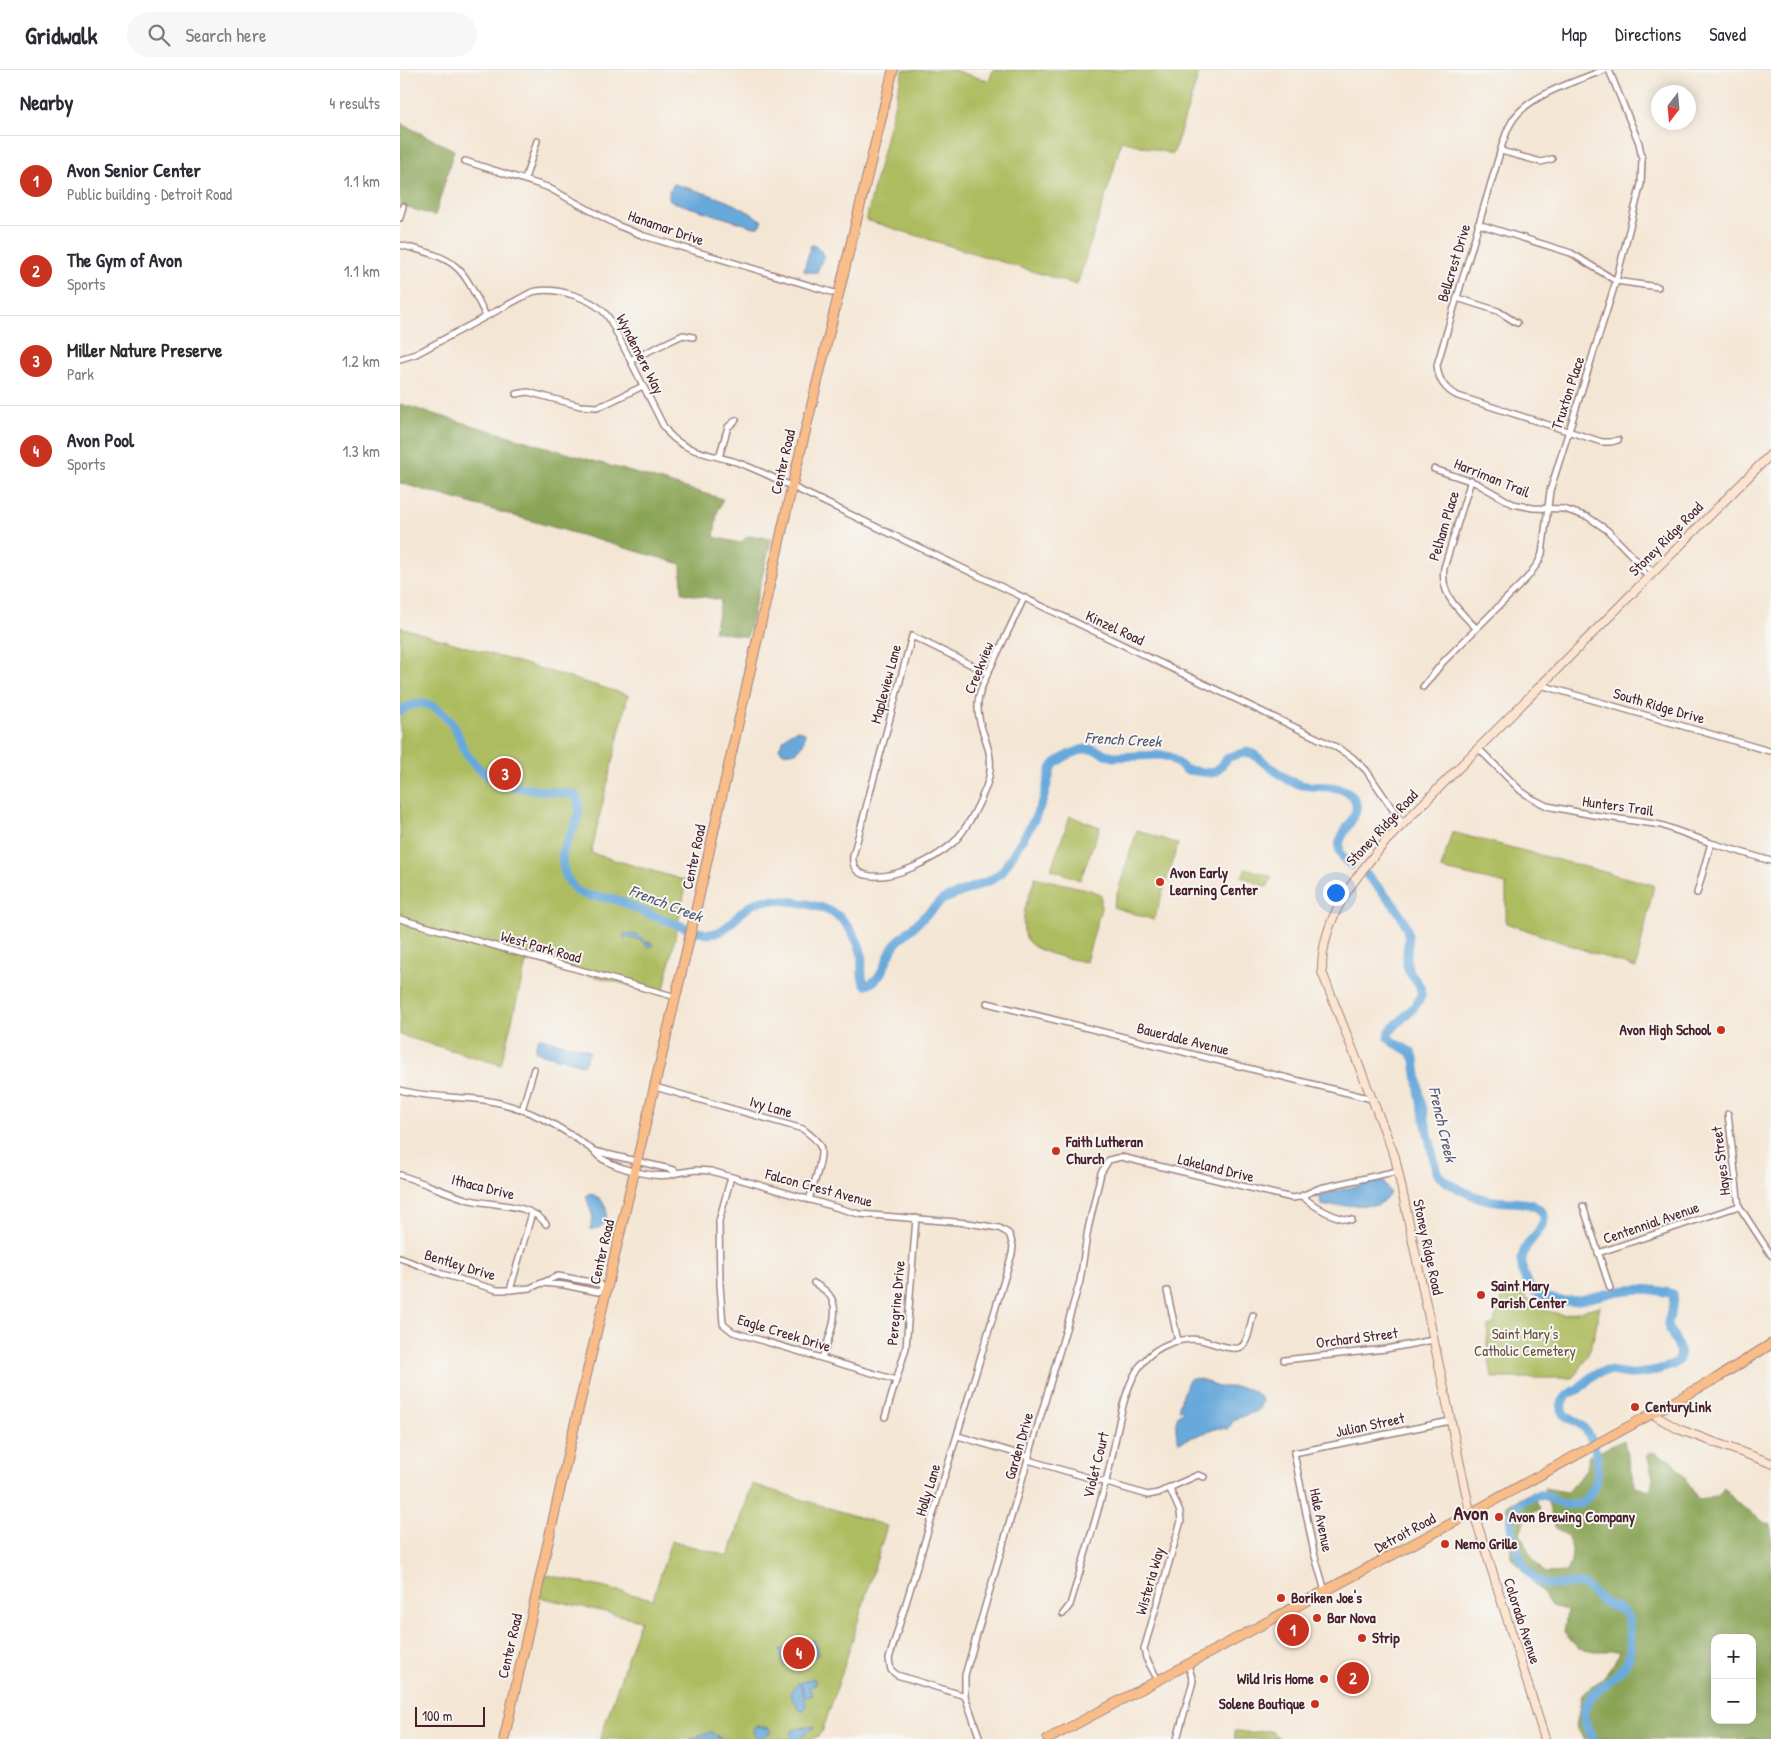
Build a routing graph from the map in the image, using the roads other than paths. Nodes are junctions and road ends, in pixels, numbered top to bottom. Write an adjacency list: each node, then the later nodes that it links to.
1 (893, 70): 15 (main road, Center Road)
2 (1604, 70): 5 (street, Bellcrest Drive)
3 (1609, 70): 13 (street, Truxton Place)
4 (537, 141): 8 (street)
5 (1500, 151): 6 (street); 11 (street, Bellcrest Drive)
6 (1552, 159)
7 (465, 161): 8 (street, Hanamar Drive)
8 (526, 179): 15 (street, Hanamar Drive)
9 (403, 206): 10 (street)
10 (400, 218)
11 (1478, 224): 13 (street); 16 (street, Bellcrest Drive)
12 (400, 245): 17 (street)
13 (1616, 281): 14 (street); 25 (street, Truxton Place)
14 (1658, 287)
15 (838, 294): 31 (main road, Center Road)
16 (1457, 298): 18 (street); 25 (street, Bellcrest Drive)
17 (486, 316): 20 (street, Wyndemere Way); 21 (street, Wyndemere Way)
18 (1517, 323)
19 (693, 337): 21 (street)
20 (400, 359)
21 (630, 360): 22 (street, Wyndemere Way)
22 (643, 386): 23 (street); 28 (street, Wyndemere Way)
23 (516, 394)
24 (736, 420): 28 (street)
25 (1569, 431): 26 (street); 32 (street, Truxton Place)
26 (1618, 440)
27 (1771, 454): 33 (street, Stoney Ridge Road)
28 (719, 457): 31 (street, Wyndemere Way)
29 (1434, 469): 30 (street, Harriman Trail)
30 (1471, 480): 32 (street, Harriman Trail); 35 (street, Pelham Place)
31 (792, 486): 34 (street, Kinzel Road); 47 (main road, Center Road)
32 (1547, 507): 33 (street, Harriman Trail); 35 (street, Truxton Place)
33 (1650, 575): 37 (street, Stoney Ridge Road)
34 (1024, 598): 36 (street, Creekview); 42 (street, Kinzel Road)
35 (1476, 628): 38 (street, Truxton Place)
36 (988, 673): 41 (street, Mapleview Lane); 41 (street, Creekview)
37 (1541, 685): 39 (street, Stoney Ridge Road); 40 (street, South Ridge Drive)
38 (1423, 688)
39 (1478, 748): 42 (street, Stoney Ridge Road); 43 (street, Hunters Trail)
40 (1769, 751)
41 (870, 790)
42 (1402, 823): 52 (street, Stoney Ridge Road)
43 (1711, 843): 44 (street, Hunters Trail); 45 (street)
44 (1771, 861)
45 (1697, 894)
46 (400, 920): 47 (street, West Park Road)
47 (676, 997): 50 (main road, Center Road)
48 (987, 1003): 52 (street, Bauerdale Avenue)
49 (534, 1069): 53 (street)
50 (655, 1087): 57 (main road, Center Road); 64 (street, Ivy Lane)
51 (400, 1090): 53 (street, Falcon Crest Avenue)
52 (1372, 1099): 59 (street, Stoney Ridge Road)
53 (522, 1110): 55 (street, Falcon Crest Avenue)
54 (1728, 1114): 66 (street, Hayes Street)
55 (594, 1151): 57 (street, Falcon Crest Avenue); 58 (street, Falcon Crest Avenue)
56 (1109, 1160): 63 (street, Lakeland Drive); 93 (street, Garden Drive)
57 (637, 1161): 58 (main road, Center Road); 60 (street, Falcon Crest Avenue)
58 (635, 1170): 60 (street, Falcon Crest Avenue); 79 (main road, Center Road)
59 (1398, 1172): 63 (street, Lakeland Drive); 82 (street, Stoney Ridge Road)
60 (676, 1173): 62 (street, Falcon Crest Avenue)
61 (400, 1175): 67 (street, Ithaca Drive)
62 (731, 1177): 64 (street, Falcon Crest Avenue); 85 (street, Eagle Creek Drive)
63 (1302, 1196): 69 (street)
64 (809, 1200): 68 (street, Falcon Crest Avenue)
65 (1583, 1206): 72 (street)
66 (1739, 1206): 72 (street, Centennial Avenue); 73 (street, Hayes Street)
67 (532, 1213): 70 (street, Ithaca Drive); 78 (street, Ithaca Drive)
68 (916, 1218): 71 (street, Falcon Crest Avenue); 87 (street, Peregrine Drive)
69 (1352, 1220)
70 (546, 1224)
71 (1012, 1240): 91 (street, Holly Lane)
72 (1598, 1254): 77 (street)
73 (1771, 1255)
74 (400, 1258): 78 (street, Bentley Drive)
75 (814, 1283): 85 (street)
76 (542, 1284): 78 (street, Bentley Drive); 79 (street, Bentley Drive); 79 (street, Bentley Drive)
77 (1610, 1288)
78 (510, 1290)
79 (605, 1290): 104 (main road, Center Road)
80 (1167, 1291): 83 (street)
81 (1253, 1315): 83 (street)
82 (1433, 1340): 86 (street, Orchard Street); 90 (street, Stoney Ridge Road)
83 (1178, 1341): 96 (street, Violet Court)
84 (1771, 1344): 88 (main road, Detroit Road)
85 (822, 1358): 87 (street, Eagle Creek Drive)
86 (1284, 1360)
87 (896, 1380): 89 (street, Peregrine Drive)
88 (1652, 1414): 94 (street); 98 (main road, Detroit Road)
89 (885, 1417)
90 (1450, 1421): 92 (street, Julian Street); 98 (street, Stoney Ridge Road)
91 (958, 1436): 93 (street); 103 (street, Holly Lane)
92 (1294, 1453): 99 (street, Hale Avenue)
93 (1028, 1458): 96 (street); 103 (street, Garden Drive)
94 (1771, 1464)
95 (1204, 1477): 97 (street)
96 (1106, 1483): 97 (street); 100 (street, Violet Court)
97 (1169, 1488): 102 (street, Wisteria Way)
98 (1471, 1513): 99 (main road, Detroit Road); 108 (street, Colorado Avenue)
99 (1325, 1591): 101 (main road, Detroit Road)
100 (1063, 1614)
101 (1188, 1665): 102 (main road, Detroit Road); 107 (street)
102 (1158, 1680): 106 (main road, Detroit Road)
103 (965, 1696): 105 (street, Garden Drive)
104 (504, 1739)
105 (980, 1739)
106 (1048, 1739)
107 (1177, 1739)
108 (1545, 1739)

